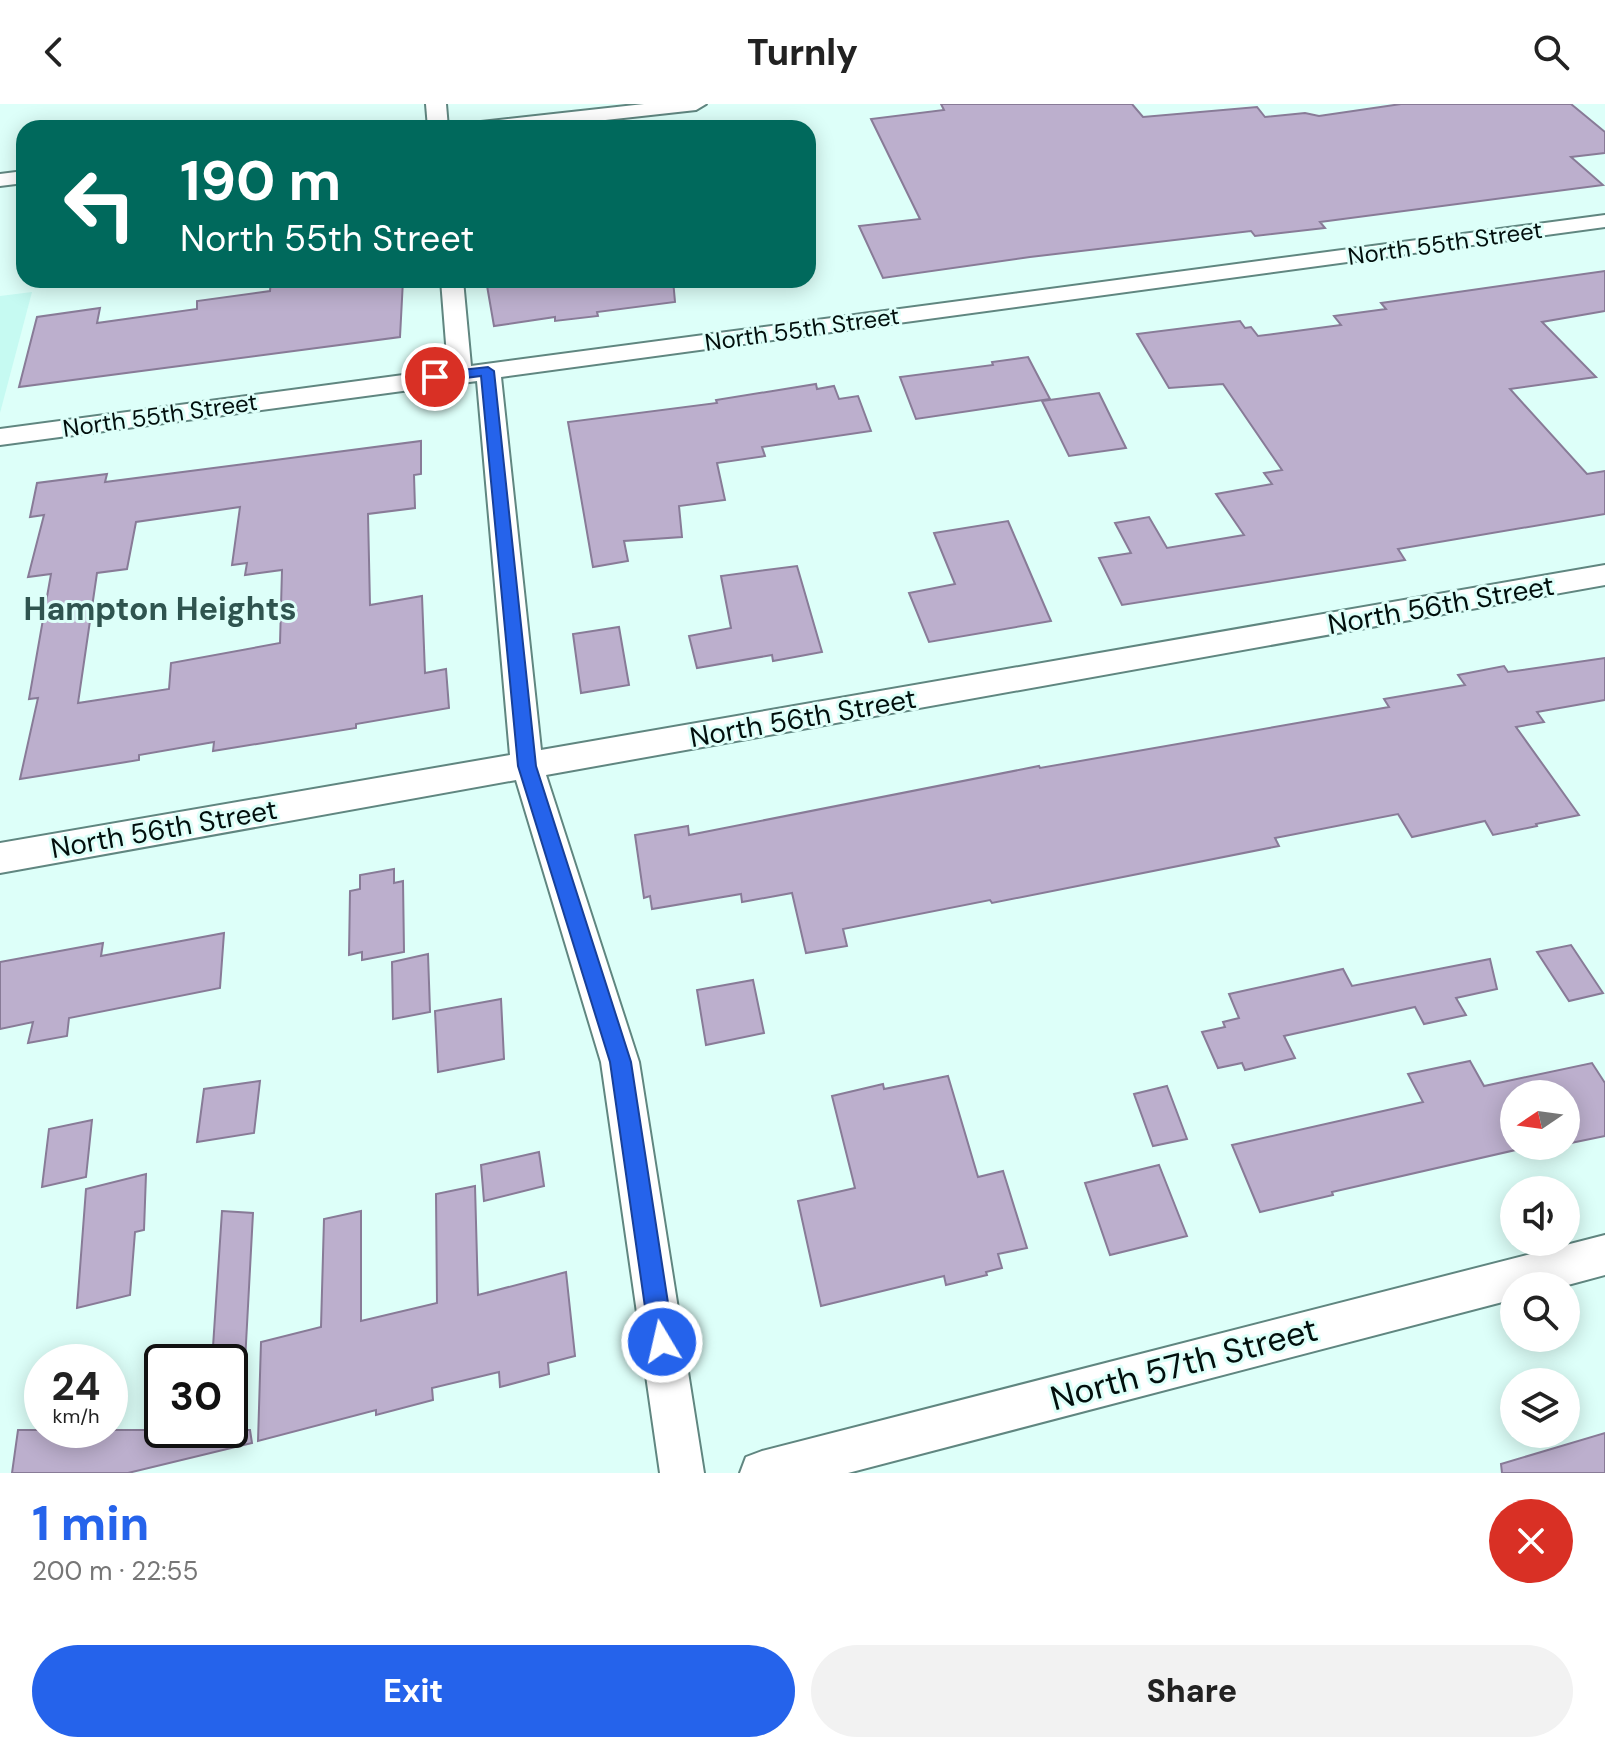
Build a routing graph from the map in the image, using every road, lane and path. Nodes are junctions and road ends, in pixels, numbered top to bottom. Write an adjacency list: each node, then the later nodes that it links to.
1 (696, 104): 2 (street)
2 (553, 120)
3 (1605, 221): 5 (street, North 55th Street)
4 (454, 288): 5 (street)
5 (474, 372): 6 (street, North 55th Street); 8 (street)
6 (0, 437)
7 (1605, 575): 8 (street, North 56th Street)
8 (527, 766): 9 (street, North 56th Street); 11 (street)
9 (0, 858)
10 (1605, 1255): 12 (street, North 57th Street)
11 (682, 1473)
12 (762, 1473)

